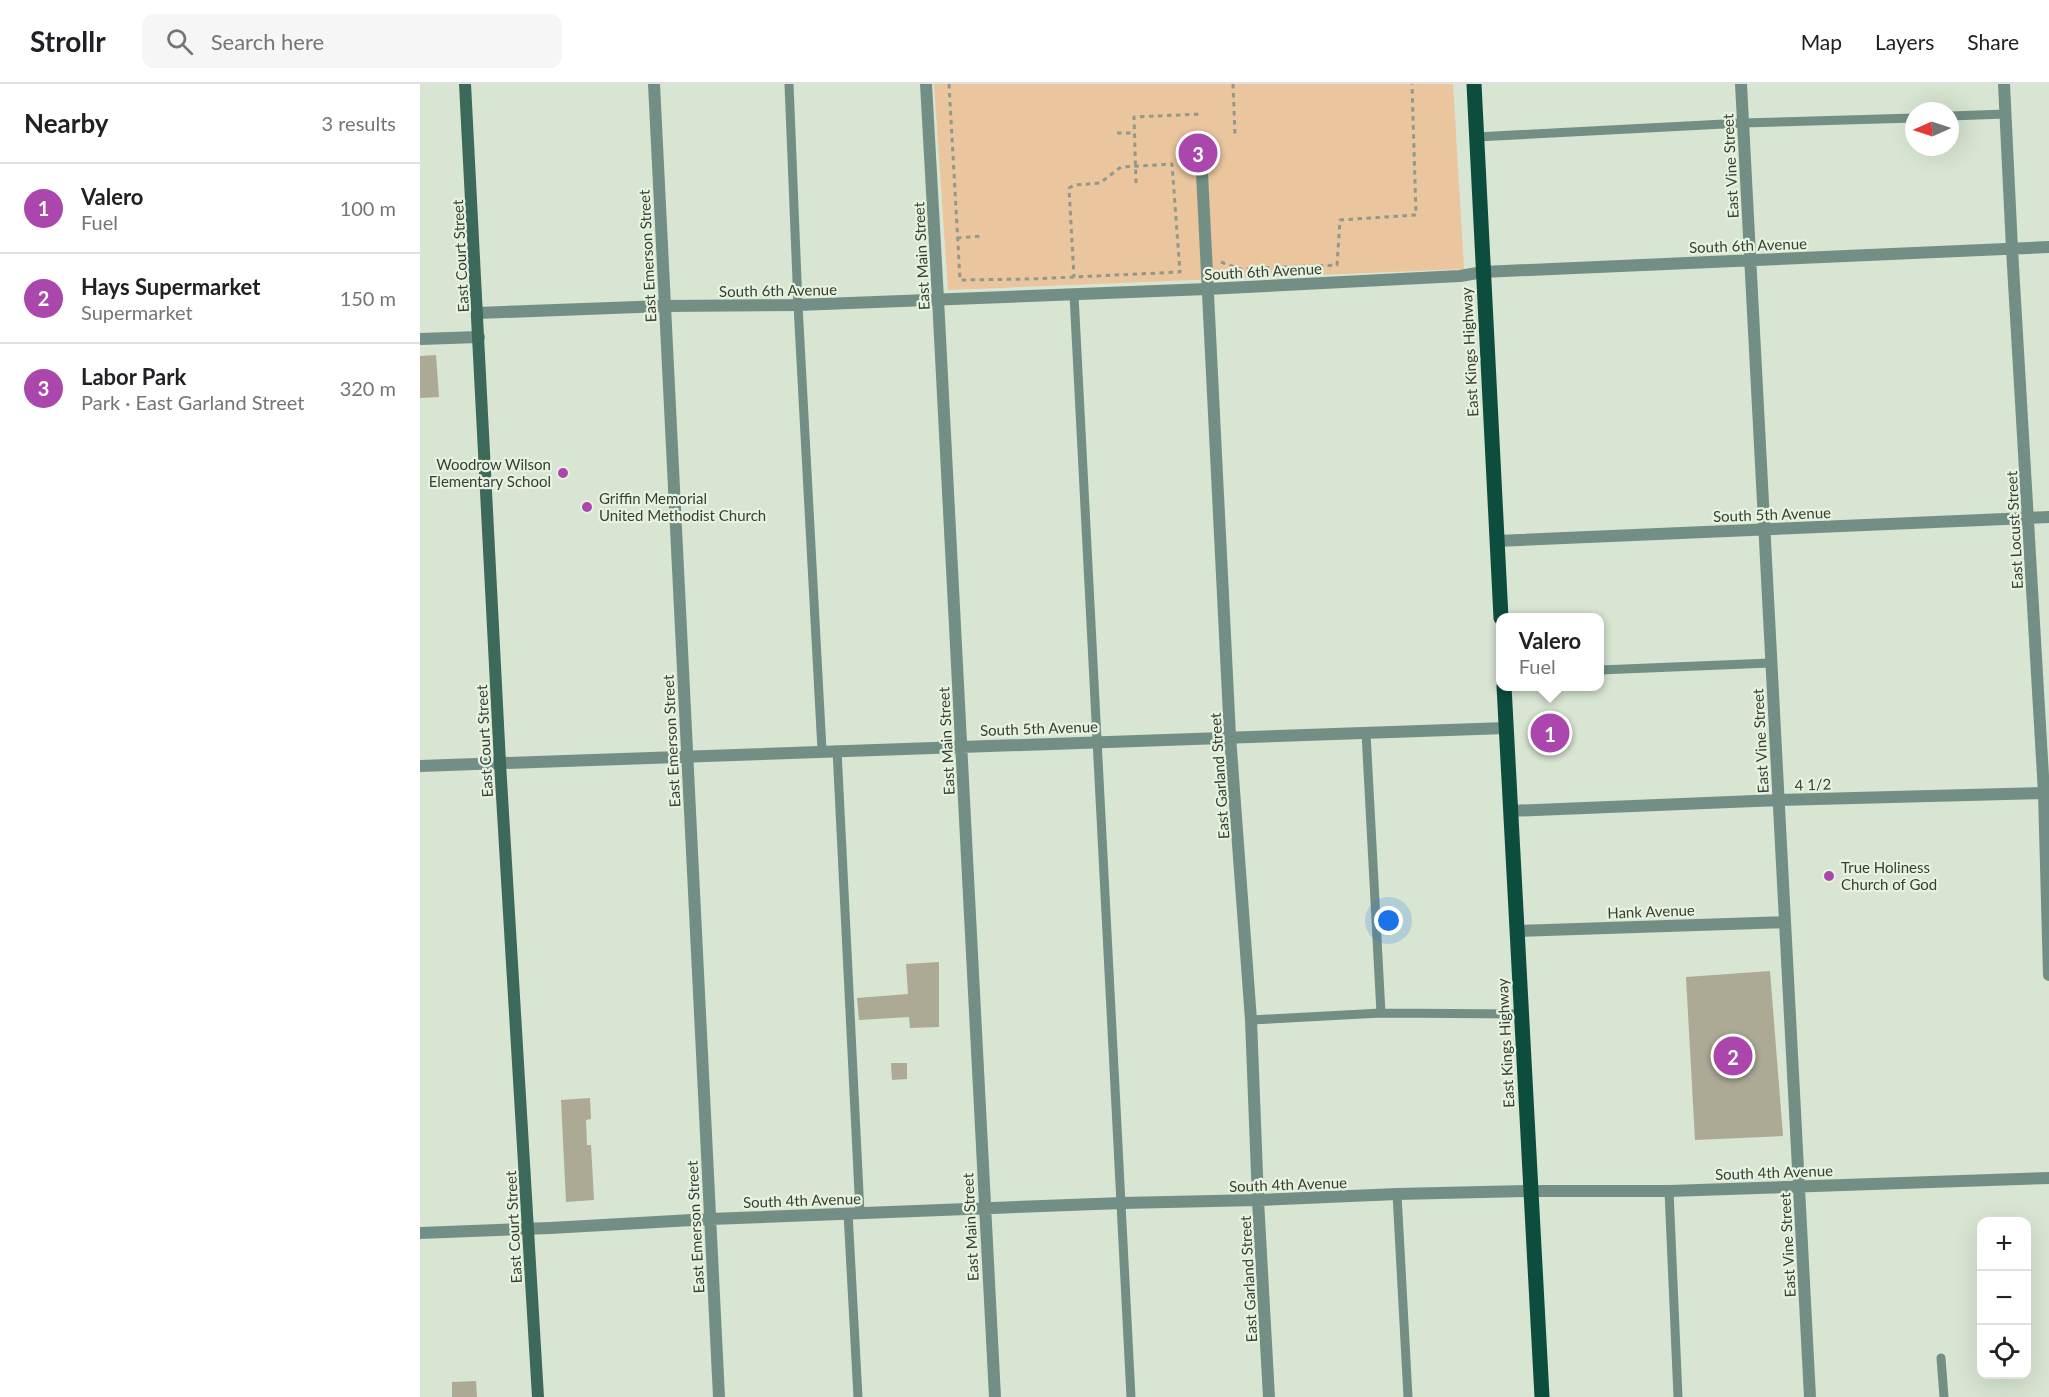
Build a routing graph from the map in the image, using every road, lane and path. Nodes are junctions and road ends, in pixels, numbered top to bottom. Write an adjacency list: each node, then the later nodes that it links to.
1 (465, 84): 36 (street, East Court Street)
2 (654, 84): 35 (street, East Emerson Street)
3 (789, 84): 34 (lane)
4 (926, 84): 33 (street, East Main Street)
5 (949, 84): 24 (path)
6 (1233, 84): 18 (path)
7 (1412, 84): 28 (path)
8 (1473, 84): 19 (main road, East Kings Highway)
9 (1740, 84): 15 (street, East Vine Street)
10 (2004, 84): 12 (street, East Locust Street)
11 (1202, 114): 17 (path)
12 (2006, 114): 13 (lane); 26 (street, East Locust Street)
13 (1959, 116)
14 (1905, 118): 15 (lane)
15 (1743, 123): 19 (lane); 27 (street, East Vine Street)
16 (1117, 133): 17 (path)
17 (1134, 133): 21 (path)
18 (1235, 135)
19 (1476, 137): 29 (main road, East Kings Highway)
20 (1201, 153): 31 (street, East Garland Street)
21 (1135, 166): 22 (path); 30 (path); 30 (path)
22 (1136, 183)
23 (981, 236): 24 (path)
24 (957, 238): 30 (path)
25 (2049, 247): 26 (street, South 6th Avenue)
26 (2012, 249): 27 (street, South 6th Avenue); 40 (street, East Locust Street)
27 (1750, 260): 29 (street, South 6th Avenue); 41 (street, East Vine Street)
28 (1213, 262)
29 (1483, 272): 31 (street, South 6th Avenue); 42 (main road, East Kings Highway)
30 (1074, 277)
31 (1207, 289): 32 (street, South 6th Avenue); 49 (street, East Garland Street)
32 (1074, 295): 33 (street, South 6th Avenue); 50 (lane)
33 (939, 299): 34 (street, South 6th Avenue); 51 (street, East Main Street)
34 (798, 305): 35 (street, South 6th Avenue); 52 (lane)
35 (664, 306): 36 (street, South 6th Avenue); 54 (street, East Emerson Street)
36 (478, 313): 37 (street, East Court Street)
37 (479, 337): 38 (street); 55 (street, East Court Street)
38 (420, 339)
39 (2049, 517): 40 (street, South 5th Avenue)
40 (2029, 518): 41 (street, South 5th Avenue); 57 (street, East Locust Street)
41 (1764, 530): 42 (street, South 5th Avenue); 44 (street, East Vine Street)
42 (1497, 541): 43 (main road, East Kings Highway)
43 (1501, 613)
44 (1770, 663): 45 (lane); 58 (street, East Vine Street)
45 (1604, 669)
46 (1504, 691): 47 (main road, East Kings Highway)
47 (1506, 728): 48 (street, South 5th Avenue); 59 (main road, East Kings Highway)
48 (1366, 733): 49 (street, South 5th Avenue); 63 (lane)
49 (1230, 736): 50 (street, South 5th Avenue); 65 (street, East Garland Street)
50 (1096, 741): 51 (street, South 5th Avenue); 72 (lane)
51 (961, 746): 53 (street, South 5th Avenue); 73 (street, East Main Street)
52 (822, 750): 53 (street, South 5th Avenue); 54 (street, South 5th Avenue)
53 (837, 750): 74 (lane)
54 (687, 757): 55 (street, South 5th Avenue); 75 (street, East Emerson Street)
55 (500, 763): 56 (street, South 5th Avenue); 76 (street, East Court Street)
56 (420, 766)
57 (2044, 793): 58 (street, 4 1/2); 62 (street, East Locust Street)
58 (1779, 800): 59 (street, 4 1/2); 60 (street, East Vine Street)
59 (1510, 812): 61 (main road, East Kings Highway)
60 (1785, 922): 61 (street, Hank Avenue); 67 (street, East Vine Street)
61 (1517, 931): 64 (main road, East Kings Highway)
62 (2049, 975)
63 (1381, 1013): 64 (lane); 65 (lane)
64 (1521, 1014): 68 (main road, East Kings Highway)
65 (1251, 1020): 71 (street, East Garland Street)
66 (2049, 1178): 67 (street, South 4th Avenue)
67 (1798, 1187): 69 (street, South 4th Avenue); 88 (street, East Vine Street)
68 (1532, 1191): 69 (street, South 4th Avenue); 70 (street, South 4th Avenue); 86 (main road, East Kings Highway)
69 (1669, 1191): 87 (lane)
70 (1397, 1194): 71 (street, South 4th Avenue); 85 (lane)
71 (1258, 1200): 72 (street, South 4th Avenue); 84 (street, East Garland Street)
72 (1122, 1203): 73 (street, South 4th Avenue); 83 (lane)
73 (984, 1208): 74 (street, South 4th Avenue); 82 (street, East Main Street)
74 (854, 1213): 75 (street, South 4th Avenue); 81 (lane)
75 (710, 1219): 76 (street, South 4th Avenue); 80 (street, East Emerson Street)
76 (528, 1228): 77 (street, South 4th Avenue); 79 (street, East Court Street)
77 (420, 1233)
78 (1941, 1358): 89 (lane)
79 (538, 1397)
80 (719, 1397)
81 (858, 1397)
82 (995, 1397)
83 (1131, 1397)
84 (1269, 1397)
85 (1408, 1397)
86 (1542, 1397)
87 (1678, 1397)
88 (1810, 1397)
89 (1944, 1397)

